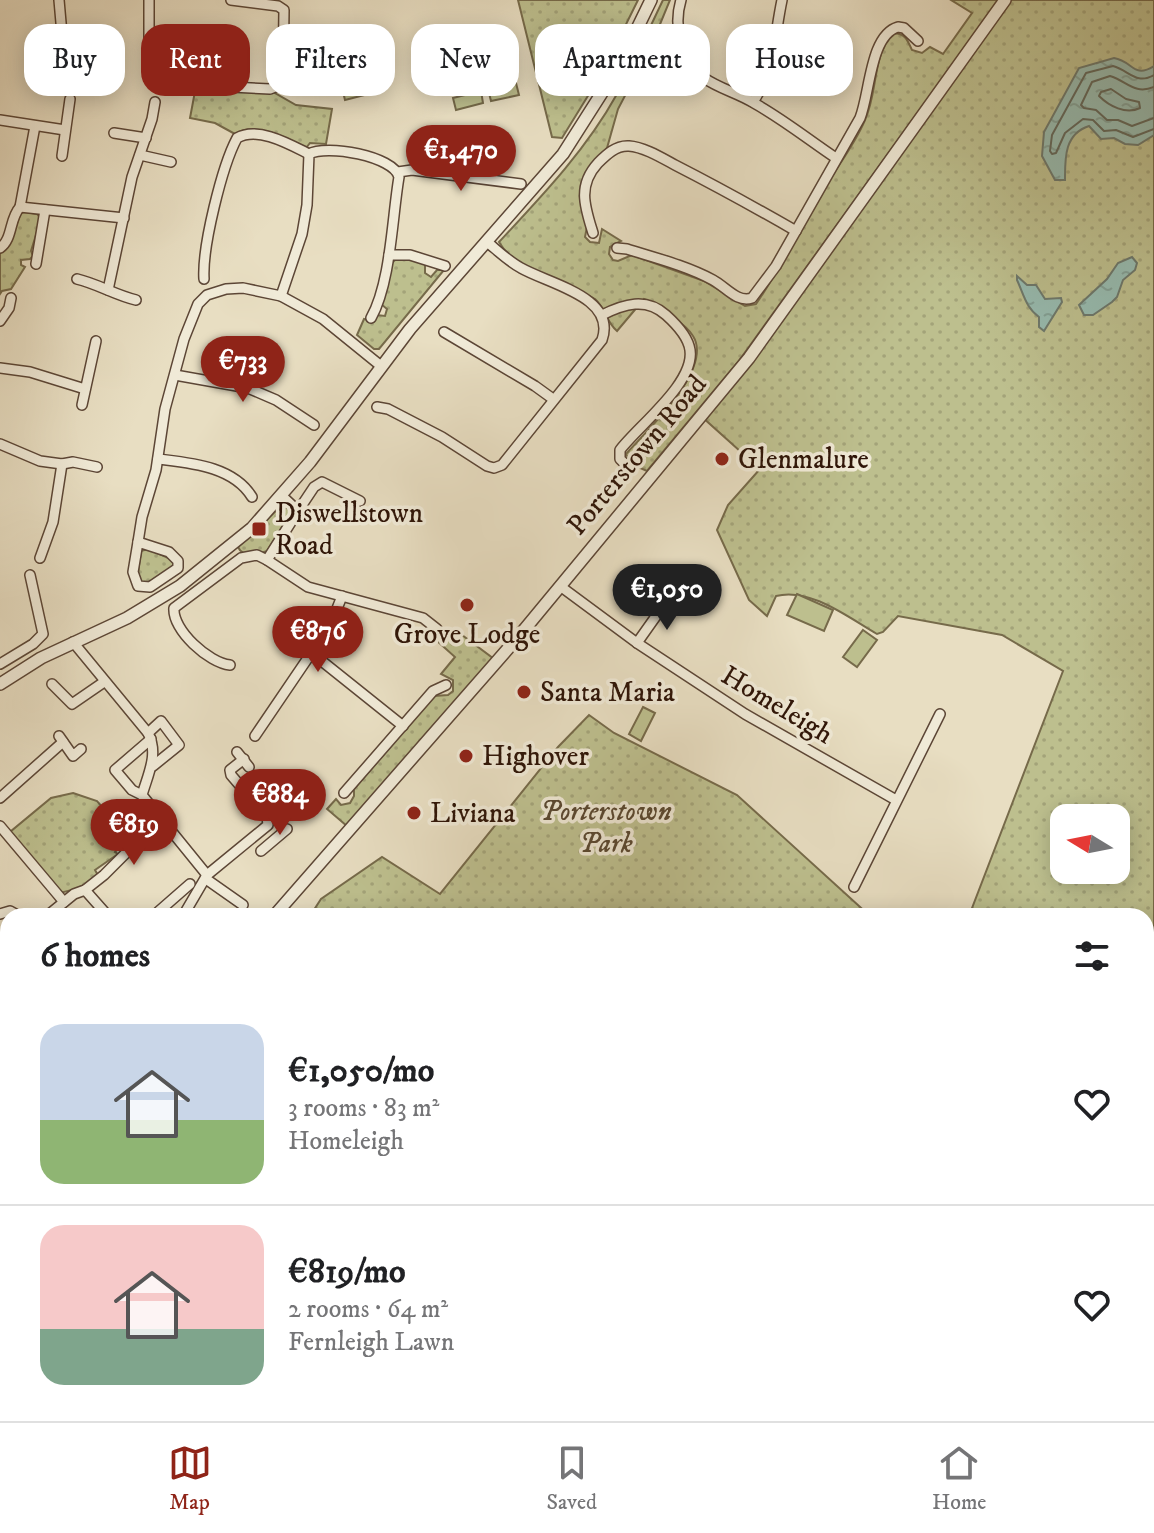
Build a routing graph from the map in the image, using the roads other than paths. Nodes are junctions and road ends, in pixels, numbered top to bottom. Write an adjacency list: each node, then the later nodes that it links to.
1 (59, 0): 8 (street)
2 (149, 0): 3 (street)
3 (231, 0)
4 (651, 0): 30 (street)
5 (681, 0): 12 (street)
6 (782, 0): 12 (street)
7 (1005, 0): 70 (street, Porterstown Road)
8 (61, 24)
9 (918, 41): 21 (street)
10 (70, 99): 15 (street)
11 (155, 102): 17 (street)
12 (753, 102): 21 (street)
13 (0, 120): 14 (street)
14 (35, 126): 15 (street); 25 (street)
15 (65, 130): 20 (street)
16 (114, 133): 17 (street)
17 (146, 138): 19 (street)
18 (309, 154): 23 (street); 39 (street); 41 (street)
19 (140, 155): 22 (street); 27 (street)
20 (62, 156)
21 (836, 158): 28 (street)
22 (171, 162)
23 (398, 172): 24 (street); 33 (street)
24 (521, 184)
25 (20, 207): 26 (street); 31 (street)
26 (45, 210): 27 (street); 35 (street)
27 (124, 218): 40 (street)
28 (796, 231): 29 (street); 32 (street)
29 (593, 233)
30 (486, 241): 45 (street); 49 (street)
31 (0, 248)
32 (617, 248)
33 (389, 255): 34 (street); 44 (street)
34 (433, 263): 36 (street); 37 (street)
35 (36, 264)
36 (445, 266)
37 (428, 274)
38 (77, 279): 40 (street)
39 (204, 279)
40 (108, 290): 43 (street)
41 (281, 296): 49 (street); 51 (street)
42 (11, 298): 46 (street)
43 (136, 300)
44 (376, 313)
45 (602, 315): 53 (street); 61 (street)
46 (0, 321)
47 (444, 332): 53 (street)
48 (96, 341): 52 (street)
49 (381, 366): 62 (street)
50 (0, 368): 52 (street)
51 (175, 375): 56 (street); 58 (street)
52 (85, 389): 54 (street)
53 (553, 399): 55 (street)
54 (82, 405)
55 (377, 407)
56 (314, 425)
57 (0, 444): 59 (street)
58 (158, 459): 63 (street); 66 (street)
59 (62, 464): 60 (street); 67 (street)
60 (97, 467)
61 (631, 470)
62 (282, 496): 65 (street); 74 (street)
63 (252, 497)
64 (360, 501): 65 (street)
65 (298, 511): 68 (street)
66 (138, 542): 66 (street)
67 (40, 558)
68 (267, 560): 71 (street); 78 (street)
69 (30, 575): 77 (street)
70 (560, 586): 75 (street, Homeleigh); 113 (street, Porterstown Road)
71 (342, 596): 73 (street); 76 (street)
72 (666, 602): 75 (street)
73 (437, 629)
74 (73, 642): 79 (street); 80 (street)
75 (637, 643): 94 (street, Homeleigh)
76 (313, 654): 84 (street); 86 (street)
77 (0, 664)
78 (230, 665)
79 (104, 682): 81 (street); 85 (street)
80 (0, 684)
81 (52, 684)
82 (446, 685): 84 (street)
83 (940, 714): 94 (street)
84 (403, 726): 91 (street)
85 (150, 736): 89 (street); 89 (street); 93 (street)
86 (255, 736)
87 (81, 749): 92 (street)
88 (243, 759): 98 (street)
89 (153, 766): 93 (street)
90 (0, 783): 92 (street)
91 (344, 793)
92 (4, 795)
93 (142, 795): 95 (street)
94 (896, 800): 103 (street)
95 (161, 818): 101 (street); 104 (street)
96 (0, 828): 106 (street)
97 (287, 829): 99 (street)
98 (264, 830): 99 (street); 101 (street)
99 (273, 841): 100 (street)
100 (261, 851)
101 (206, 877): 107 (street); 108 (street)
102 (190, 884): 105 (street)
103 (854, 887)
104 (85, 890): 106 (street); 110 (street)
105 (181, 891): 107 (street); 111 (street)
106 (64, 902): 109 (street)
107 (191, 903): 112 (street)
108 (243, 905)
109 (57, 908)
110 (101, 908)
111 (162, 908)
112 (188, 908)
113 (281, 908)

